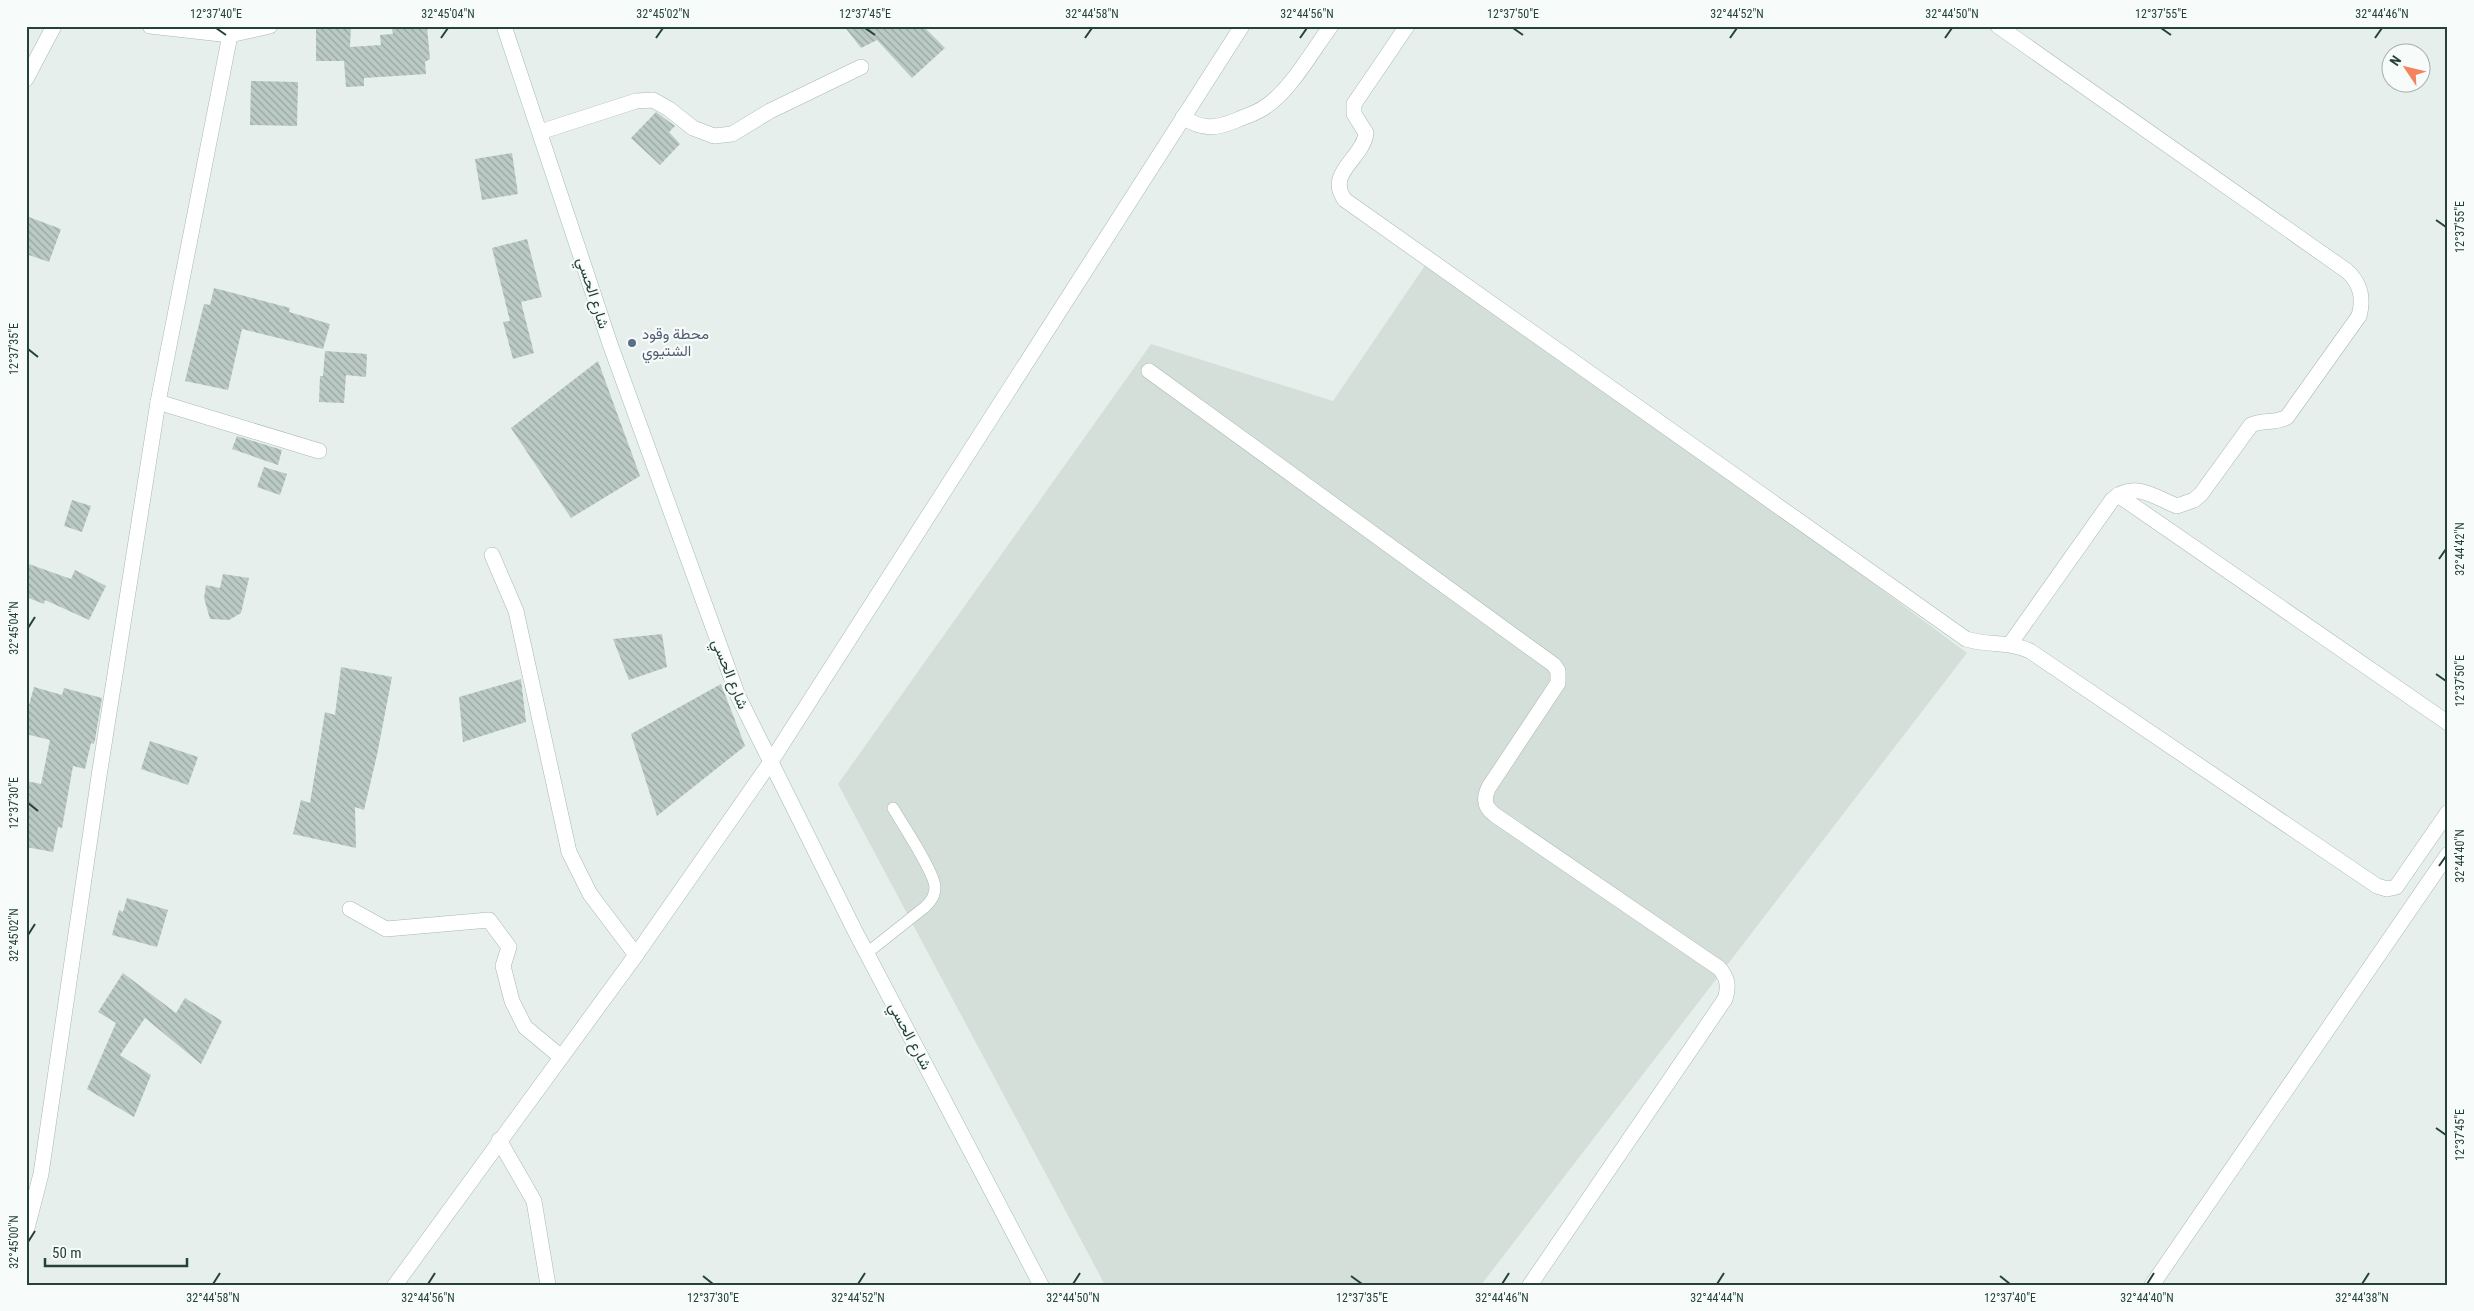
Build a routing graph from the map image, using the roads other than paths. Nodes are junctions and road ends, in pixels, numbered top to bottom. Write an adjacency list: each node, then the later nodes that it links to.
1 (54, 26): 11 (street)
2 (150, 26): 9 (street)
3 (270, 26): 9 (street)
4 (504, 26): 13 (street, شارع الحسي)
5 (1242, 26): 12 (street)
6 (1331, 26): 12 (street)
7 (1407, 26): 19 (street)
8 (1998, 26): 17 (street)
9 (232, 31): 15 (street)
10 (861, 66): 13 (street)
11 (26, 80)
12 (1183, 117): 21 (street)
13 (540, 132): 21 (street, شارع الحسي)
14 (1149, 371): 34 (street)
15 (158, 402): 16 (street); 30 (street)
16 (319, 451)
17 (2118, 495): 19 (street); 20 (street)
18 (492, 555): 27 (street)
19 (2010, 644): 23 (street)
20 (2448, 723)
21 (770, 763): 26 (street, شارع الحسي); 27 (street)
22 (893, 808): 26 (lane)
23 (2448, 812)
24 (2448, 854): 35 (street)
25 (350, 909): 28 (street)
26 (867, 953): 33 (street, شارع الحسي)
27 (636, 955): 28 (street)
28 (561, 1057): 29 (street)
29 (499, 1140): 31 (street); 32 (street)
30 (26, 1232)
31 (395, 1285)
32 (548, 1285)
33 (1041, 1285)
34 (1530, 1285)
35 (2152, 1285)

